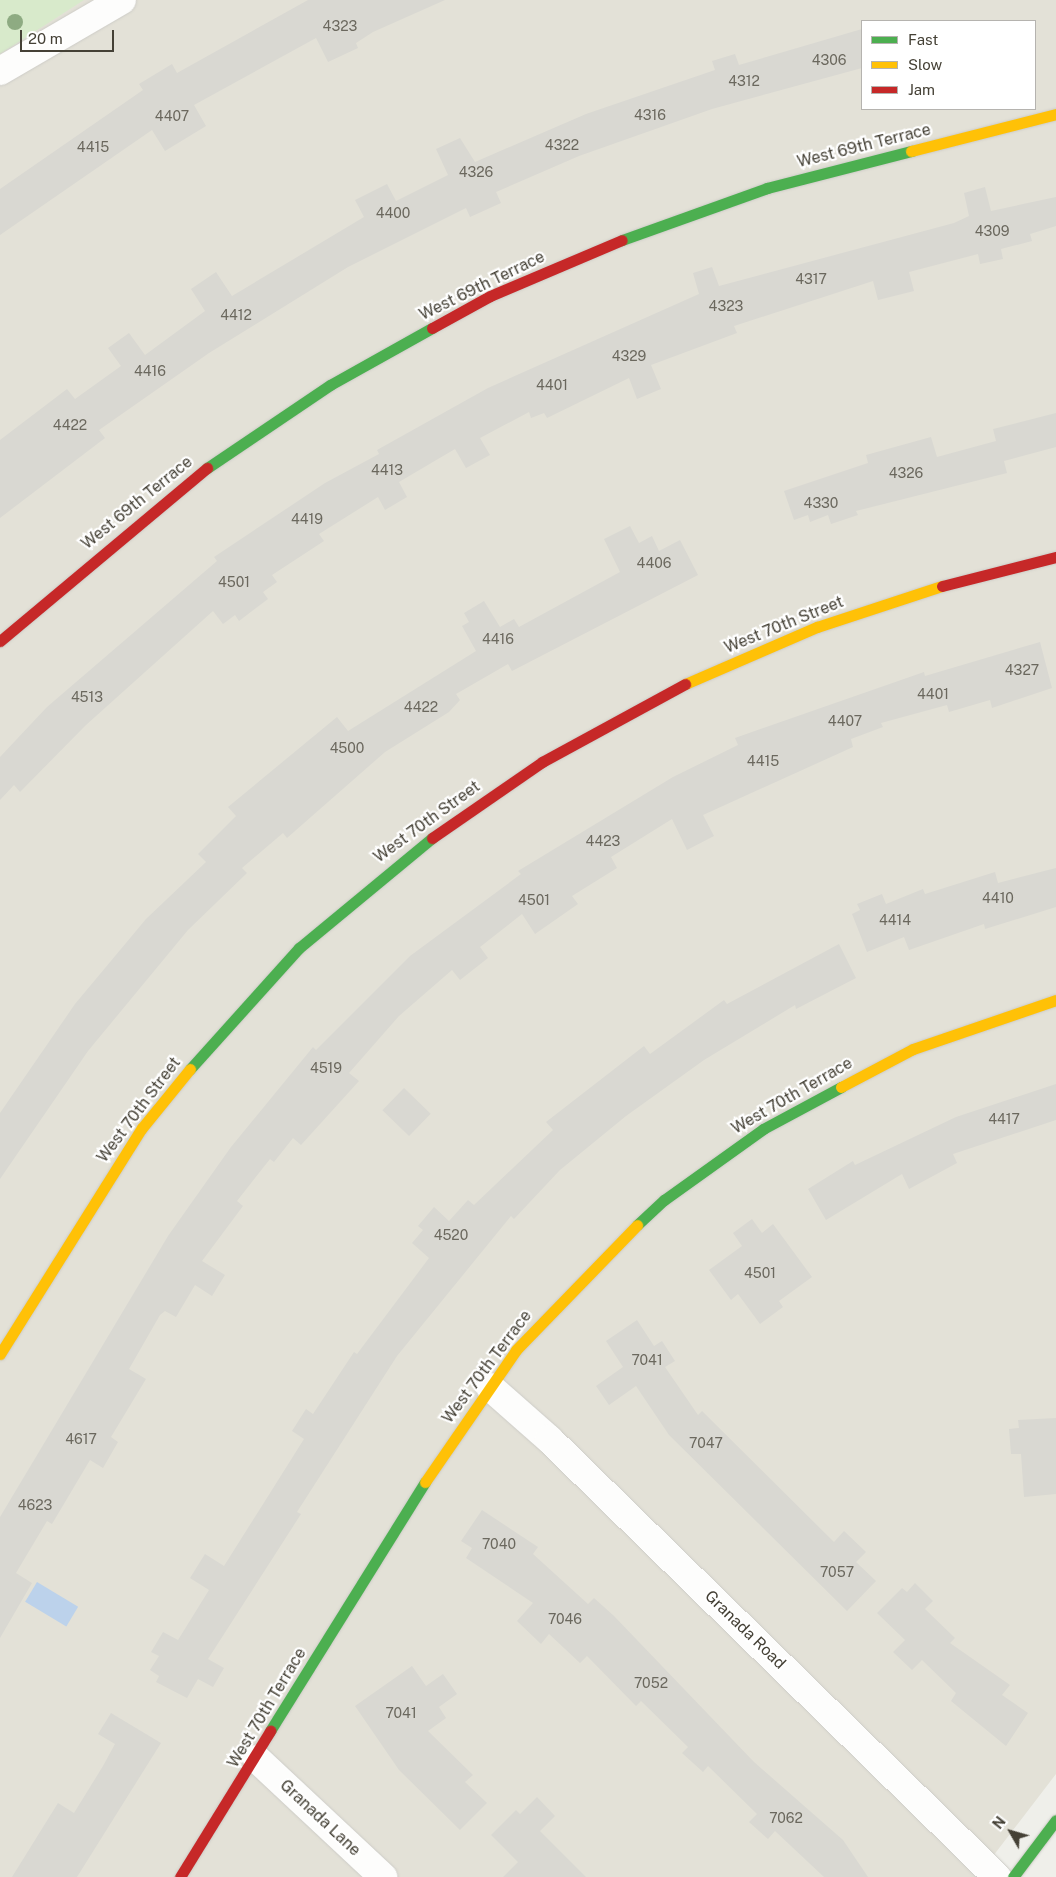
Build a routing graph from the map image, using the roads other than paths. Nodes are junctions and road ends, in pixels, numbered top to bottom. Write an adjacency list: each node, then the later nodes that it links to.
1 (122, 0): 2 (street)
2 (0, 72)
3 (1056, 114): 5 (street, West 69th Terrace)
4 (1056, 557): 7 (street, West 70th Street)
5 (0, 641)
6 (1056, 1000): 8 (street, West 70th Terrace)
7 (0, 1354)
8 (490, 1387): 9 (street, West 70th Terrace); 13 (street, Granada Road)
9 (257, 1758): 11 (street, West 70th Terrace); 12 (street, Granada Lane)
10 (1056, 1820): 14 (street)
11 (180, 1877)
12 (382, 1877)
13 (997, 1877)
14 (1013, 1877)

